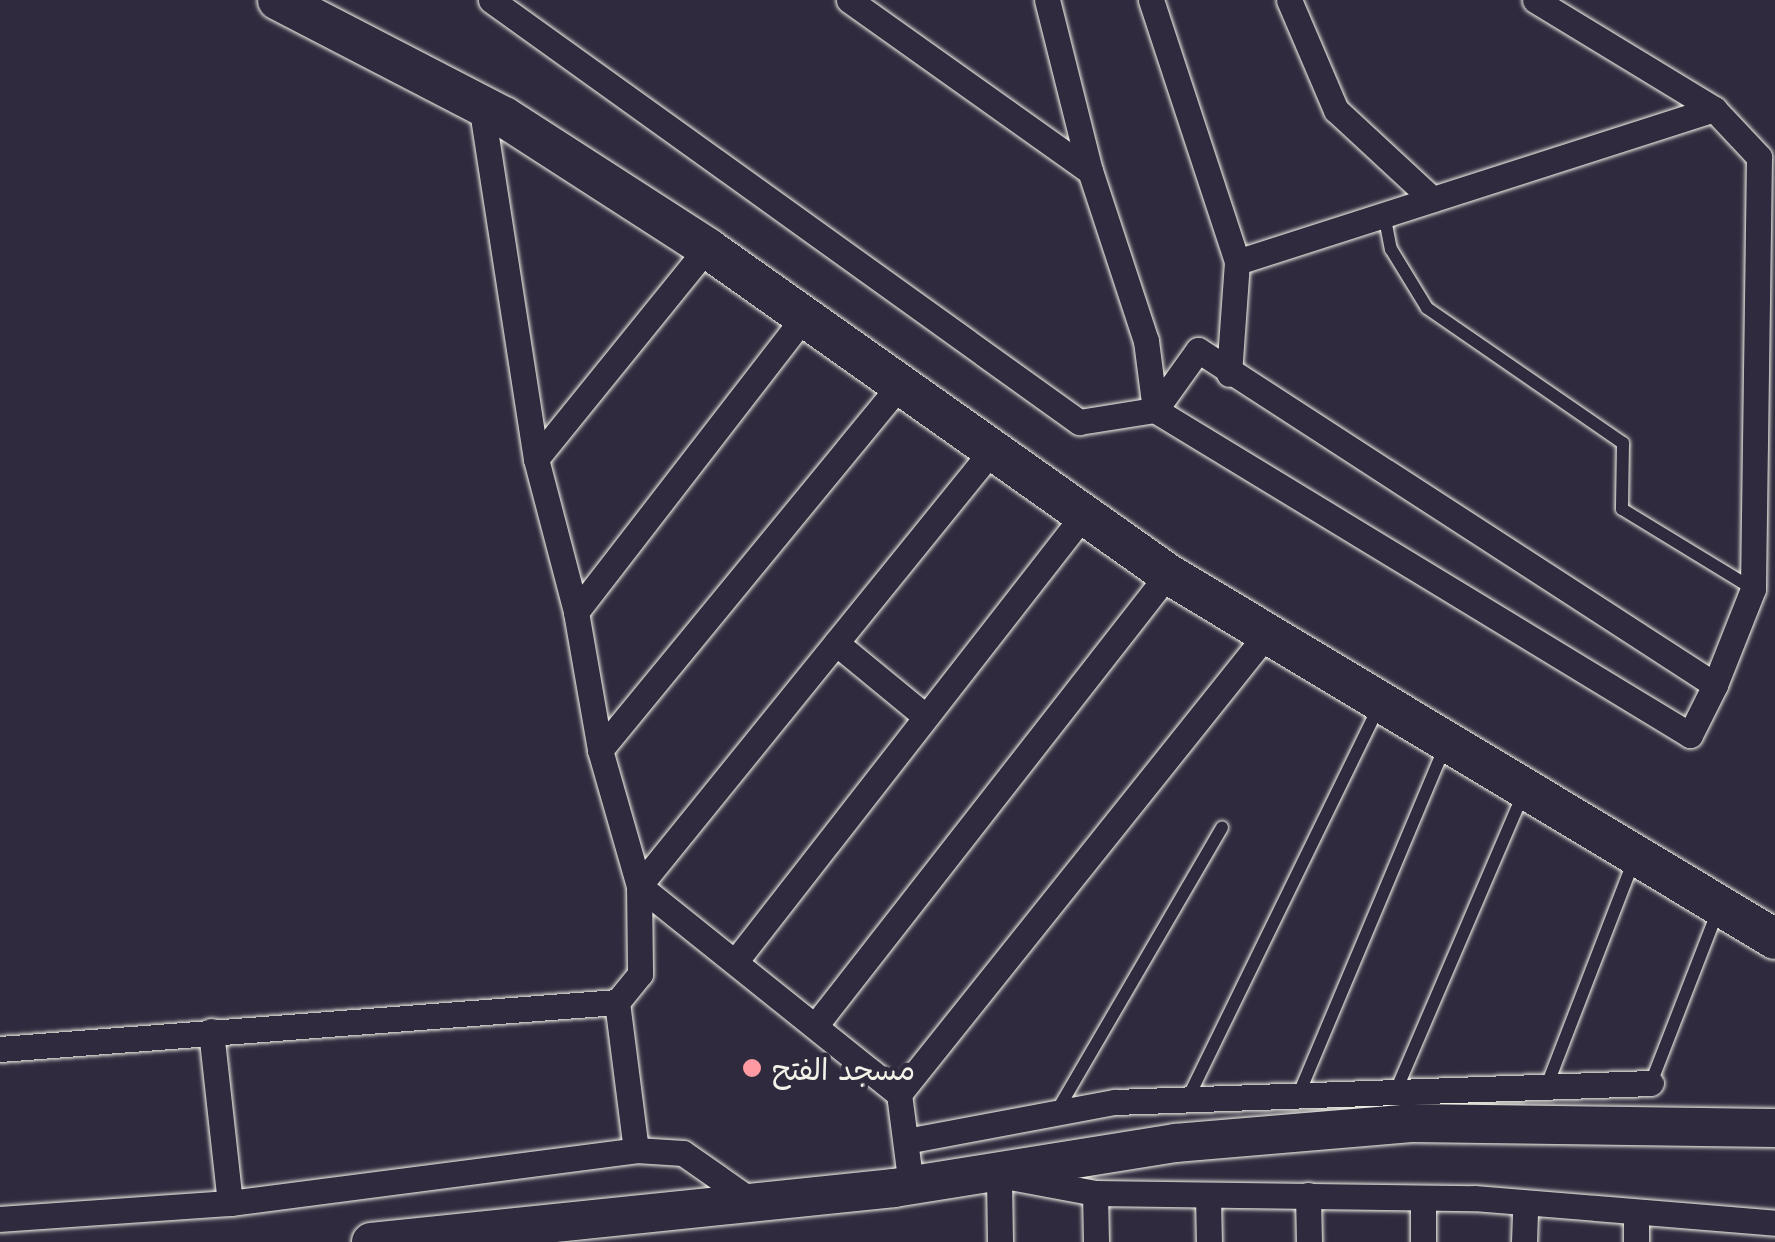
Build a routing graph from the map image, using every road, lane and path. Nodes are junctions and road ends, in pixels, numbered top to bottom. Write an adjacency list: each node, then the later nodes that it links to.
1 (278, 0): 8 (main road)
2 (491, 0): 18 (street)
3 (849, 0): 10 (street)
4 (1048, 0): 10 (street)
5 (1151, 0): 14 (street)
6 (1290, 0): 11 (street)
7 (1536, 0): 9 (street)
8 (480, 104): 13 (main road); 20 (street)
9 (1714, 109): 11 (street); 23 (street)
10 (1090, 171): 18 (street)
11 (1432, 199): 12 (street)
12 (1384, 214): 14 (street); 23 (lane)
13 (708, 248): 15 (main road); 20 (street)
14 (1237, 262): 16 (street)
15 (803, 318): 17 (main road); 24 (street)
16 (1229, 374): 18 (street); 27 (street)
17 (900, 385): 19 (main road); 31 (street)
18 (1155, 410): 27 (street)
19 (993, 449): 21 (main road); 26 (street)
20 (536, 458): 24 (street)
21 (1085, 513): 22 (main road); 29 (street)
22 (1168, 574): 25 (main road); 40 (street)
23 (1753, 589): 27 (street)
24 (576, 612): 31 (street)
25 (1266, 635): 28 (main road); 46 (street)
26 (836, 643): 29 (street); 35 (street)
27 (1715, 686)
28 (1380, 704): 30 (main road); 48 (lane)
29 (925, 716): 38 (street)
30 (1446, 743): 32 (main road); 47 (lane)
31 (600, 750): 35 (street)
32 (1525, 790): 34 (main road); 45 (lane)
33 (1222, 828): 49 (lane)
34 (1636, 856): 36 (main road); 44 (lane)
35 (639, 886): 38 (street); 39 (street)
36 (1720, 906): 37 (main road); 43 (lane)
37 (1775, 939)
38 (735, 962): 40 (street)
39 (617, 1002): 41 (street); 52 (street)
40 (815, 1026): 46 (street)
41 (212, 1031): 42 (street); 59 (street)
42 (0, 1049)
43 (1651, 1083): 44 (street)
44 (1546, 1088): 45 (street)
45 (1395, 1093): 47 (street)
46 (899, 1094): 51 (street)
47 (1298, 1096): 48 (street)
48 (1187, 1100): 49 (street)
49 (1056, 1113): 51 (street)
50 (1775, 1128): 53 (main road)
51 (906, 1141): 54 (street)
52 (636, 1150): 59 (street); 60 (street)
53 (999, 1175): 54 (main road); 55 (street); 67 (street)
54 (912, 1186): 60 (main road)
55 (1095, 1192): 56 (street); 68 (street)
56 (1208, 1196): 57 (street); 69 (street)
57 (1308, 1196): 58 (street); 70 (street)
58 (1424, 1201): 61 (street); 71 (street)
59 (230, 1203): 63 (street)
60 (756, 1204): 66 (main road)
61 (1525, 1204): 62 (street); 72 (street)
62 (1636, 1214): 65 (street); 73 (street)
63 (0, 1218)
64 (1775, 1223): 65 (street)
65 (1744, 1231)
66 (371, 1242)
67 (1000, 1242)
68 (1096, 1242)
69 (1209, 1242)
70 (1309, 1242)
71 (1423, 1242)
72 (1524, 1242)
73 (1636, 1242)

